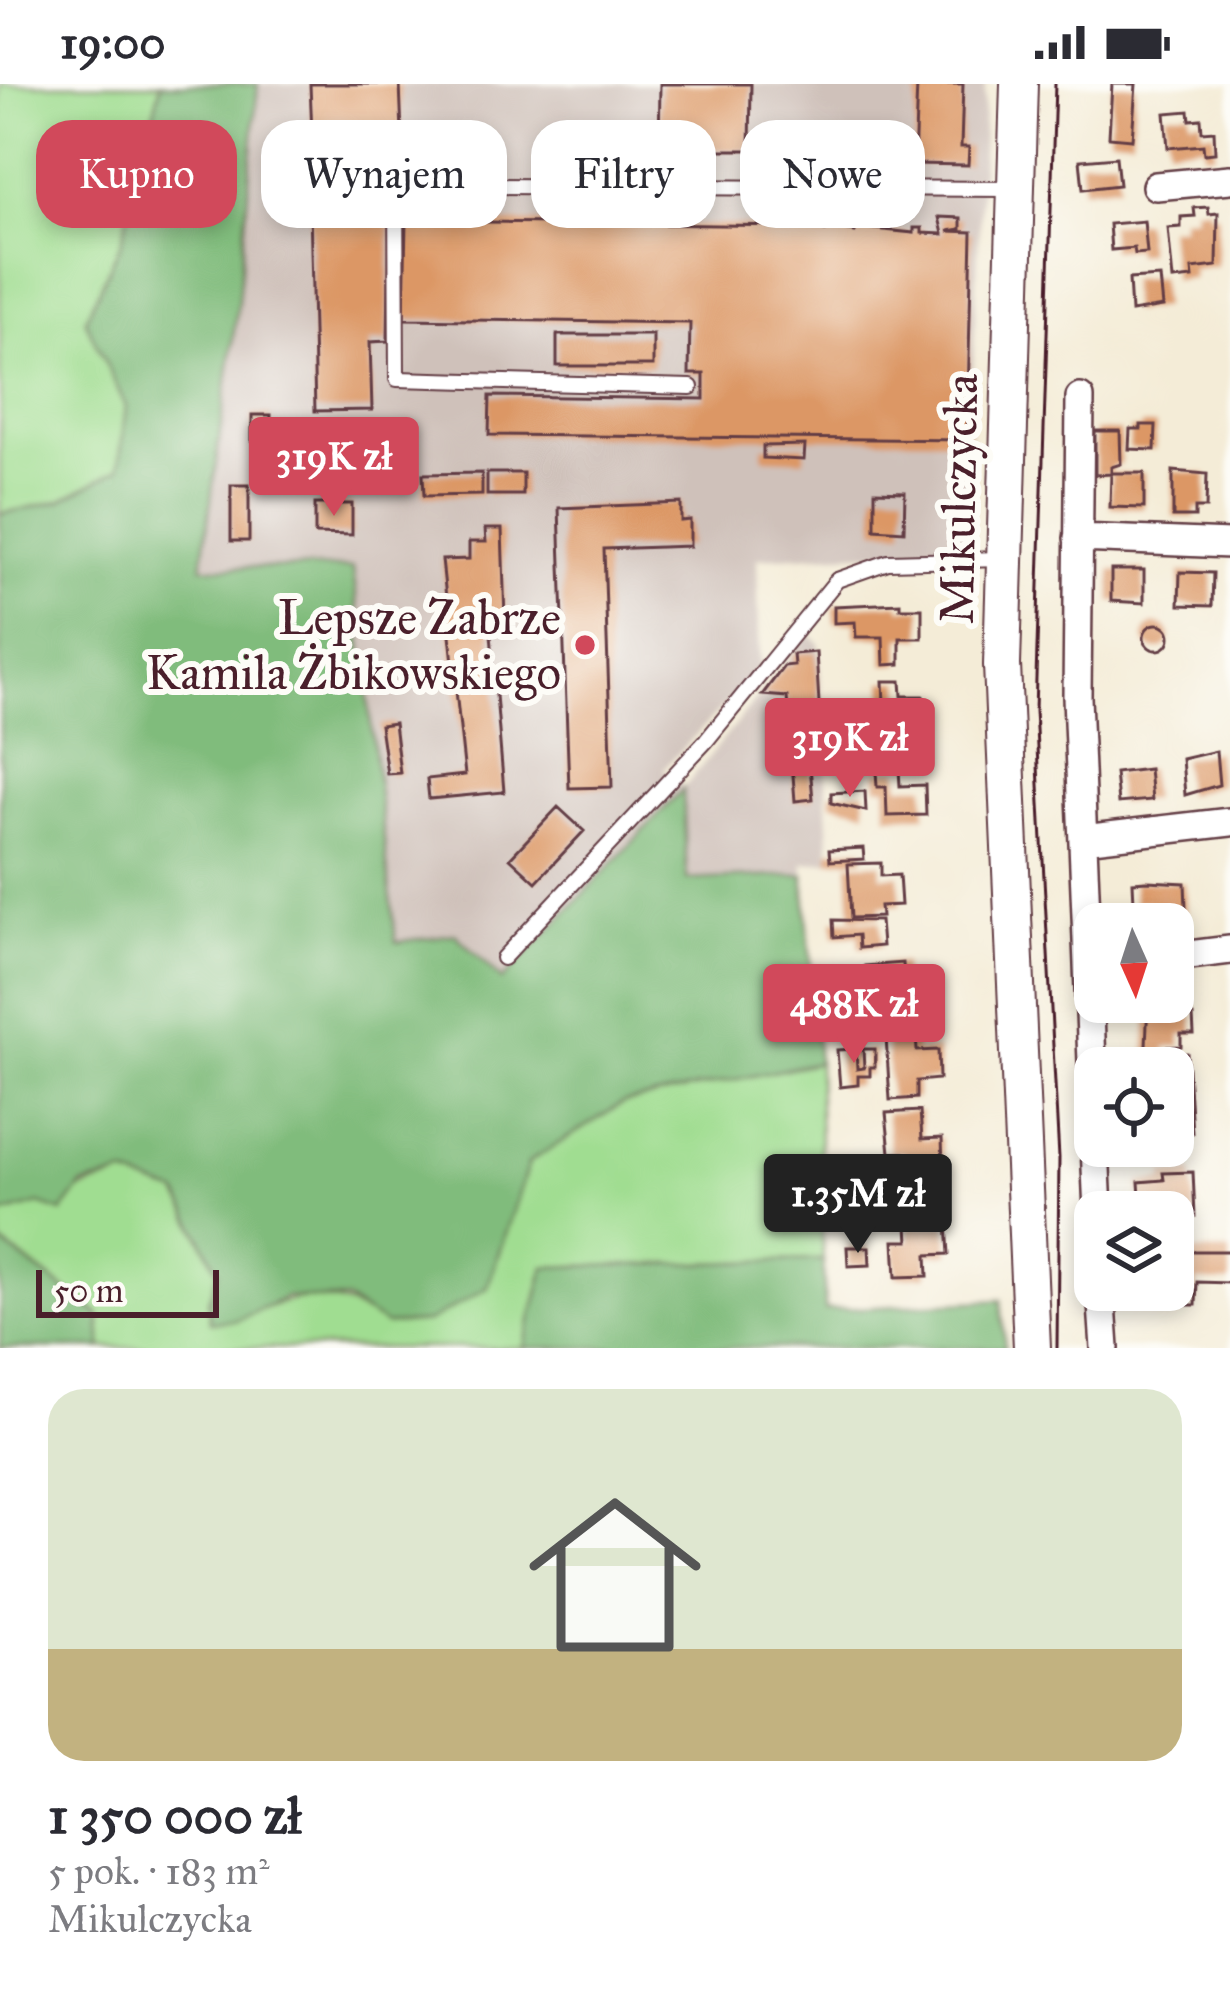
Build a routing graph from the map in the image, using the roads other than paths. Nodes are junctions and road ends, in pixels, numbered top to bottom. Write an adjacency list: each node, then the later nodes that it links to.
1 (1018, 84): 5 (main road, Mikulczycka)
2 (1230, 179): 4 (street)
3 (507, 185): 5 (lane)
4 (1156, 186)
5 (1015, 189): 11 (main road, Mikulczycka)
6 (396, 228): 7 (lane)
7 (691, 387)
8 (1080, 398): 9 (street)
9 (1078, 538): 10 (street); 13 (street)
10 (1230, 544)
11 (1003, 559): 17 (lane); 19 (main road, Mikulczycka)
12 (1230, 822): 13 (street)
13 (1083, 839): 14 (street)
14 (1088, 903)
15 (1230, 950): 16 (street)
16 (1194, 954)
17 (503, 958)
18 (1102, 1311): 20 (street)
19 (1032, 1348)
20 (1105, 1348)

